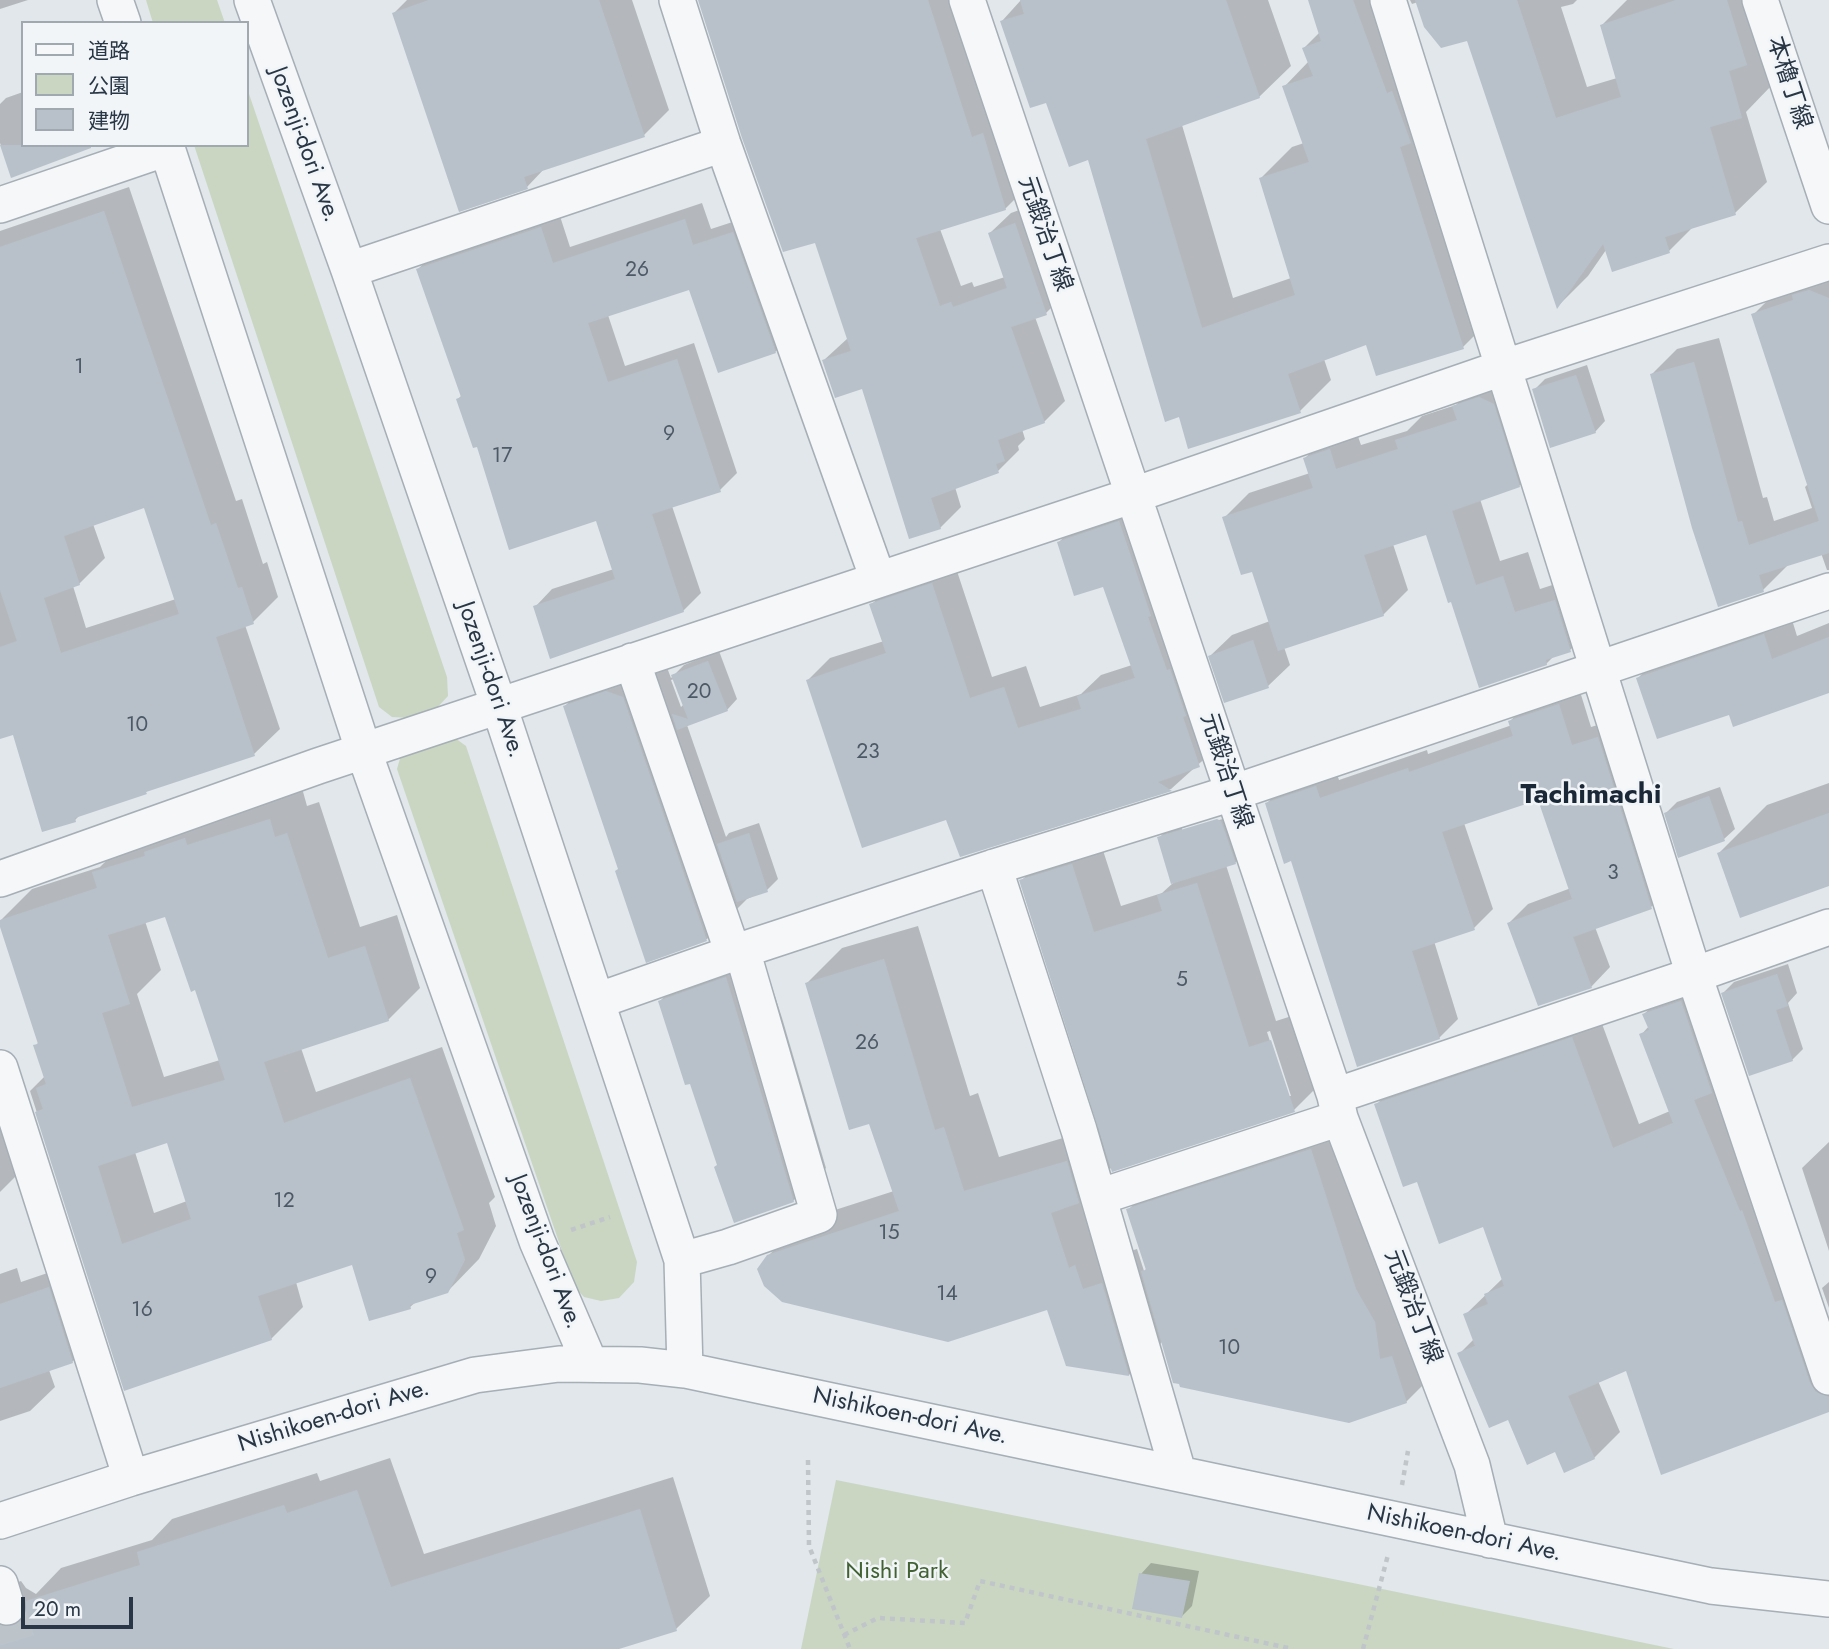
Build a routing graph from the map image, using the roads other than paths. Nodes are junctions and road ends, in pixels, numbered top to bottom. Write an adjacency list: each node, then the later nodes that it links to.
1 (116, 0): 7 (street)
2 (253, 0): 13 (street, Jozenji-dori Ave.)
3 (677, 0): 8 (street)
4 (967, 0): 15 (street, 元鍛治丁線)
5 (1388, 0): 14 (street)
6 (1760, 0): 11 (street, 本櫓丁線)
7 (122, 21)
8 (723, 144): 13 (street); 16 (street)
9 (166, 147): 10 (street); 21 (street, Jozenji-dori Ave.)
10 (0, 205)
11 (1829, 206)
12 (1829, 262): 14 (street)
13 (349, 270): 20 (street, Jozenji-dori Ave.)
14 (1502, 368): 15 (street); 19 (street)
15 (1134, 495): 16 (street); 22 (street, 元鍛治丁線)
16 (878, 579): 18 (street)
17 (1829, 590): 19 (street)
18 (632, 661): 20 (street); 26 (street)
19 (1599, 668): 22 (street); 27 (street)
20 (499, 706): 21 (street); 28 (street, Jozenji-dori Ave.)
21 (364, 752): 24 (street); 33 (street, Jozenji-dori Ave.)
22 (1232, 793): 23 (street); 30 (street, 元鍛治丁線)
23 (994, 867): 26 (street); 31 (street)
24 (0, 879)
25 (1829, 927): 27 (street)
26 (737, 951): 28 (street); 32 (street)
27 (1695, 975): 30 (street); 35 (street)
28 (597, 1001): 32 (street, Jozenji-dori Ave.)
29 (0, 1068): 37 (street)
30 (1338, 1107): 31 (street); 39 (street, 元鍛治丁線)
31 (1099, 1197): 36 (street)
32 (682, 1260): 34 (street, Jozenji-dori Ave.)
33 (590, 1364): 34 (street, Nishikoen-dori Ave.); 37 (street, Nishikoen-dori Ave.)
34 (685, 1370): 36 (street, Nishikoen-dori Ave.)
35 (1829, 1377)
36 (1178, 1472): 39 (street, Nishikoen-dori Ave.)
37 (131, 1478): 38 (street, Nishikoen-dori Ave.)
38 (0, 1521)
39 (1490, 1540): 40 (street, Nishikoen-dori Ave.)
40 (1829, 1599)

